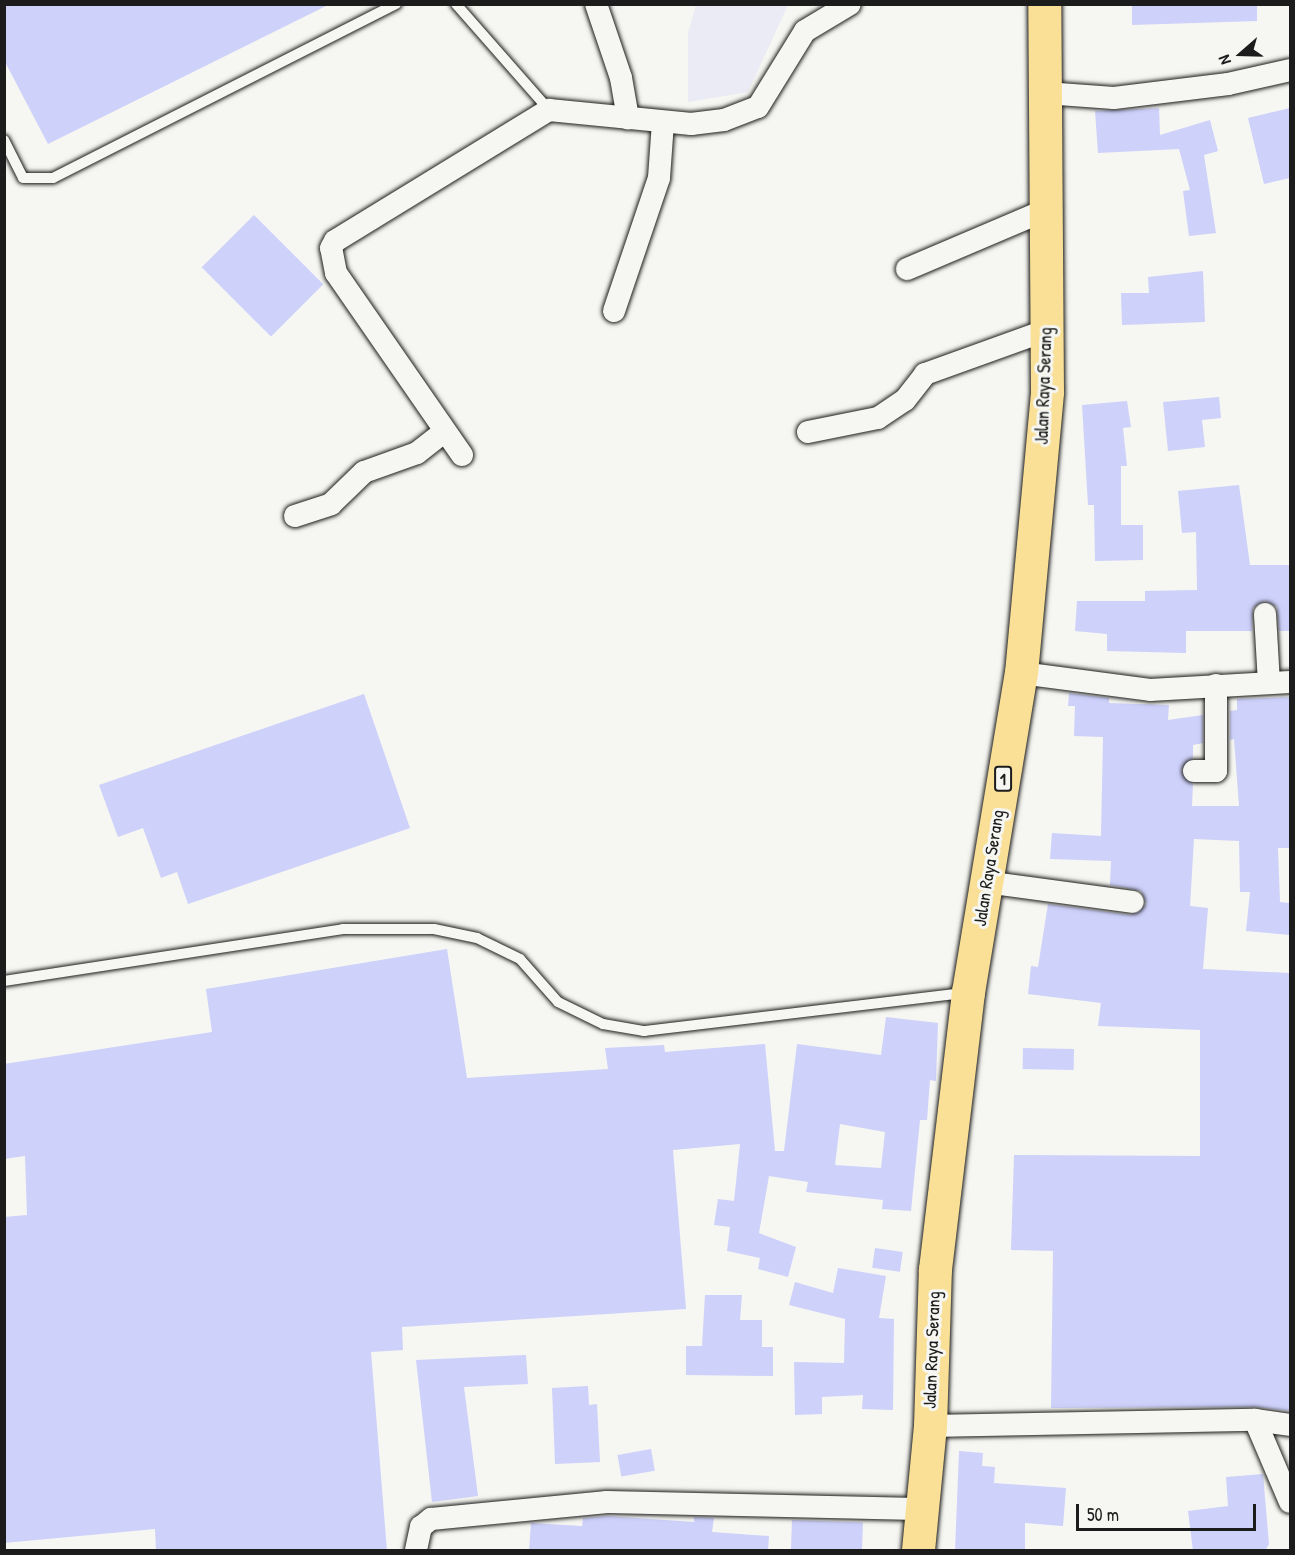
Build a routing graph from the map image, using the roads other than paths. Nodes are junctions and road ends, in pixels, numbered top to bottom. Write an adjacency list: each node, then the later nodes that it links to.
1 (396, 4): 11 (lane)
2 (456, 4): 8 (lane)
3 (596, 4): 9 (street)
4 (850, 4): 10 (street)
5 (1044, 4): 7 (highway, Jalan Raya Serang / 1)
6 (1290, 70): 7 (street)
7 (1045, 93): 12 (highway, Jalan Raya Serang / 1)
8 (549, 110): 9 (street); 17 (street)
9 (628, 118): 10 (street)
10 (663, 122): 14 (street)
11 (4, 140)
12 (1046, 210): 13 (street); 15 (highway, Jalan Raya Serang / 1)
13 (907, 269)
14 (614, 311)
15 (1047, 330): 16 (street); 21 (highway, Jalan Raya Serang / 1)
16 (808, 432)
17 (443, 433): 18 (street); 19 (street)
18 (462, 455)
19 (295, 516)
20 (1265, 614): 22 (street)
21 (1021, 673): 23 (street); 25 (highway, Jalan Raya Serang / 1)
22 (1280, 683): 23 (street)
23 (1216, 686): 24 (street)
24 (1194, 771)
25 (986, 882): 26 (street); 28 (highway, Jalan Raya Serang / 1)
26 (1133, 902)
27 (4, 981): 28 (lane)
28 (968, 992): 31 (highway, Jalan Raya Serang / 1)
29 (1255, 1420): 30 (street); 31 (street); 32 (street)
30 (1290, 1425)
31 (930, 1426): 33 (highway, Jalan Raya Serang / 1)
32 (1290, 1502)
33 (918, 1509): 34 (street); 35 (highway, Jalan Raya Serang / 1)
34 (416, 1551)
35 (918, 1551)

